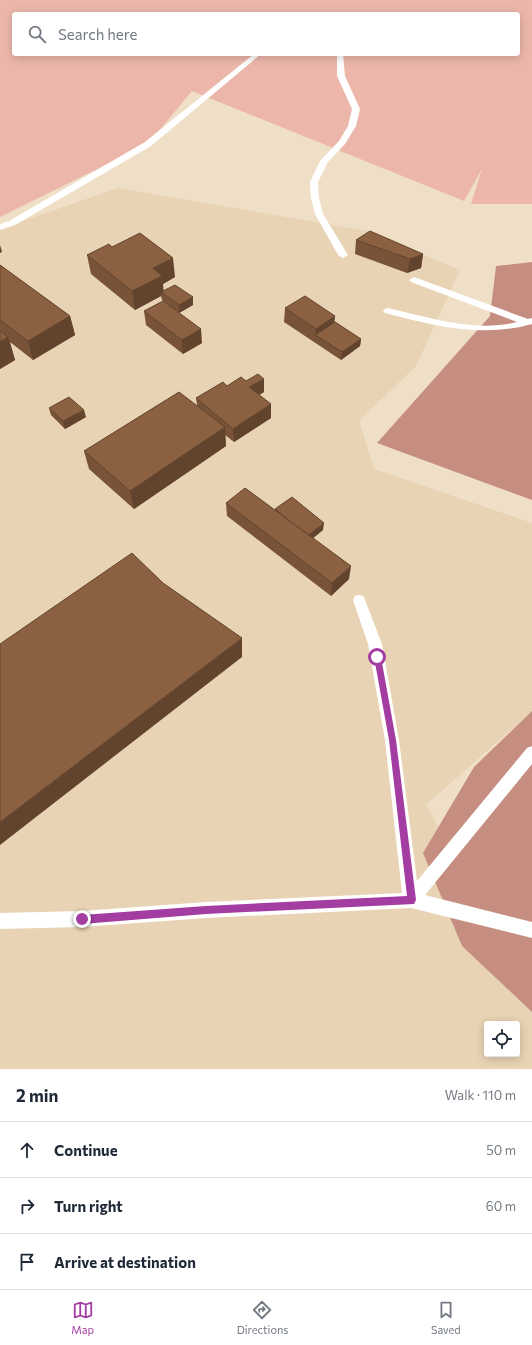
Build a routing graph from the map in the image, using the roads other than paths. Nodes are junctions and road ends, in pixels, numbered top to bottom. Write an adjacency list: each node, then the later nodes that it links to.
1 (256, 56): 3 (lane)
2 (340, 56): 4 (lane)
3 (0, 227)
4 (343, 255)
5 (414, 280): 7 (lane)
6 (388, 311): 7 (lane)
7 (530, 321)
8 (359, 600): 10 (lane)
9 (532, 753): 10 (lane)
10 (411, 900): 11 (lane); 12 (lane)
11 (0, 922)
12 (532, 930)

